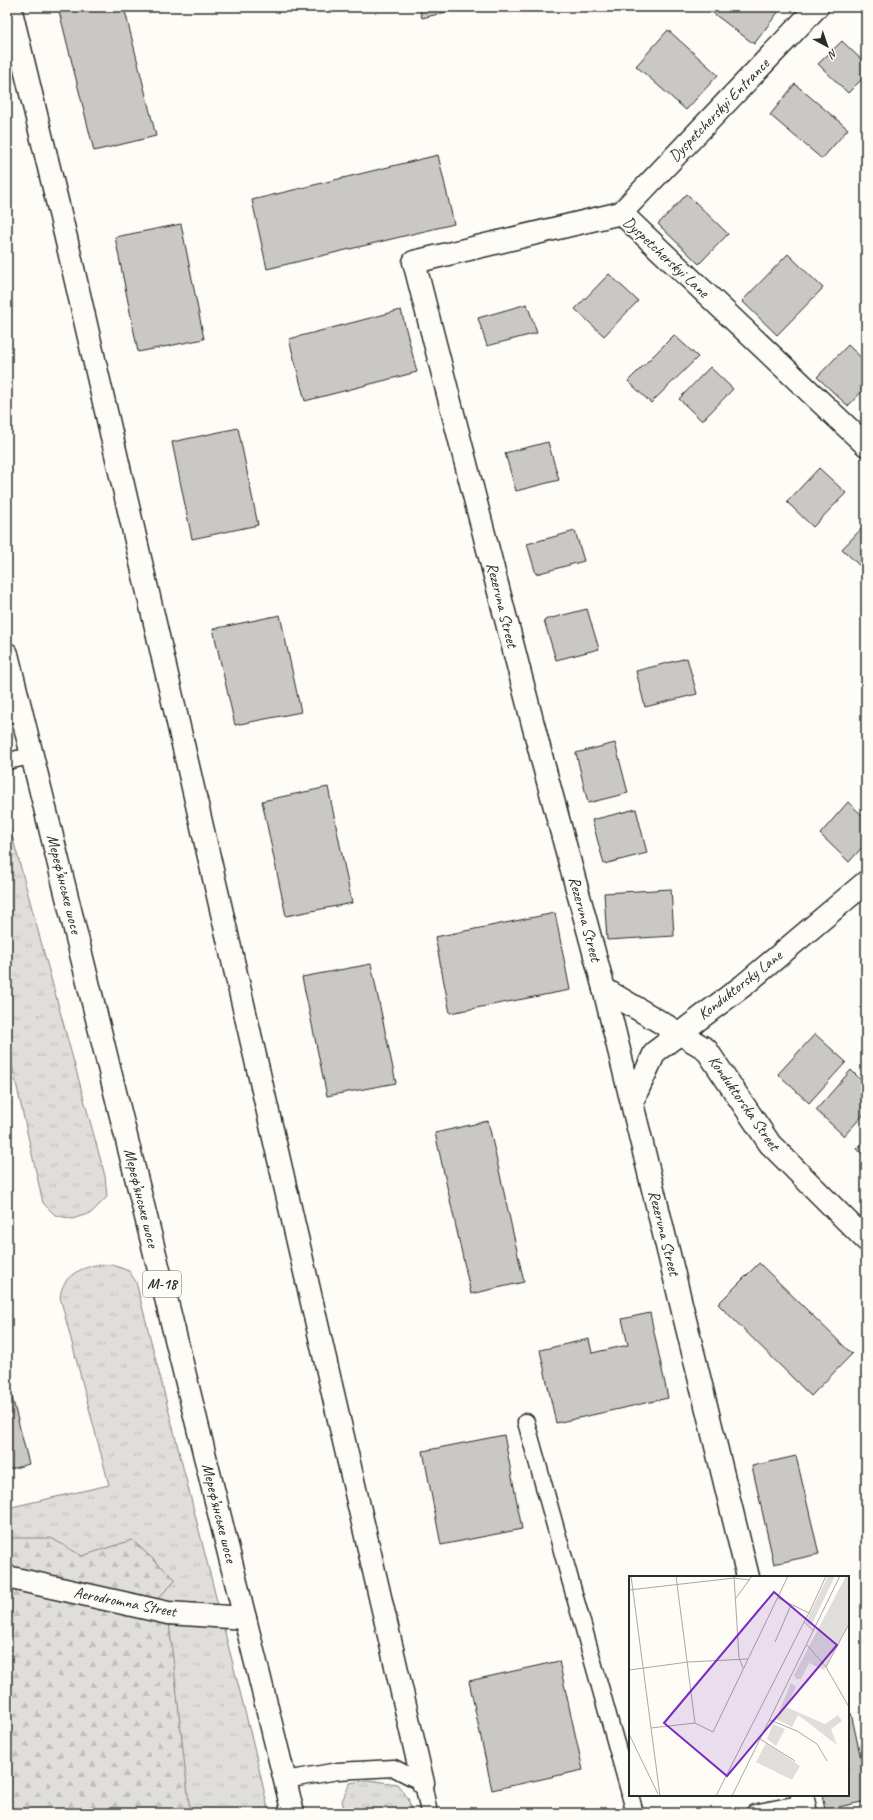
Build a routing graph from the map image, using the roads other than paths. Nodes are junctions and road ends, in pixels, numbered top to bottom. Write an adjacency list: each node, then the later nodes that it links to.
1 (10, 7): 19 (main road)
2 (817, 7): 3 (main road, Dyspetcherskyi Entrance)
3 (621, 213): 4 (main road, Dyspetcherskyi Lane); 5 (main road, Dyspetcherskyi Lane)
4 (414, 262): 10 (main road, Rezervna Street)
5 (866, 445)
6 (7, 654): 7 (main road, Мереф’янське шосе / М-18)
7 (32, 756): 8 (lane); 17 (main road, Мереф’янське шосе / М-18)
8 (7, 761)
9 (866, 882): 11 (main road, Konduktorsky Lane)
10 (604, 989): 11 (main road, Konduktorska Street); 12 (main road, Rezervna Street)
11 (679, 1033): 12 (main road, Konduktorsky Lane); 13 (main road, Konduktorska Street)
12 (632, 1102): 15 (main road, Rezervna Street)
13 (866, 1240)
14 (526, 1422): 20 (lane)
15 (748, 1576)
16 (7, 1577): 17 (main road, Aerodromna Street)
17 (245, 1618): 18 (main road, Мереф’янське шосе / М-18)
18 (285, 1780): 19 (lane); 23 (main road, Мереф’янське шосе / М-18)
19 (423, 1783): 24 (lane)
20 (629, 1790)
21 (631, 1796): 25 (lane)
22 (804, 1804): 26 (lane)
23 (292, 1813)
24 (429, 1813)
25 (635, 1813)
26 (754, 1813)

